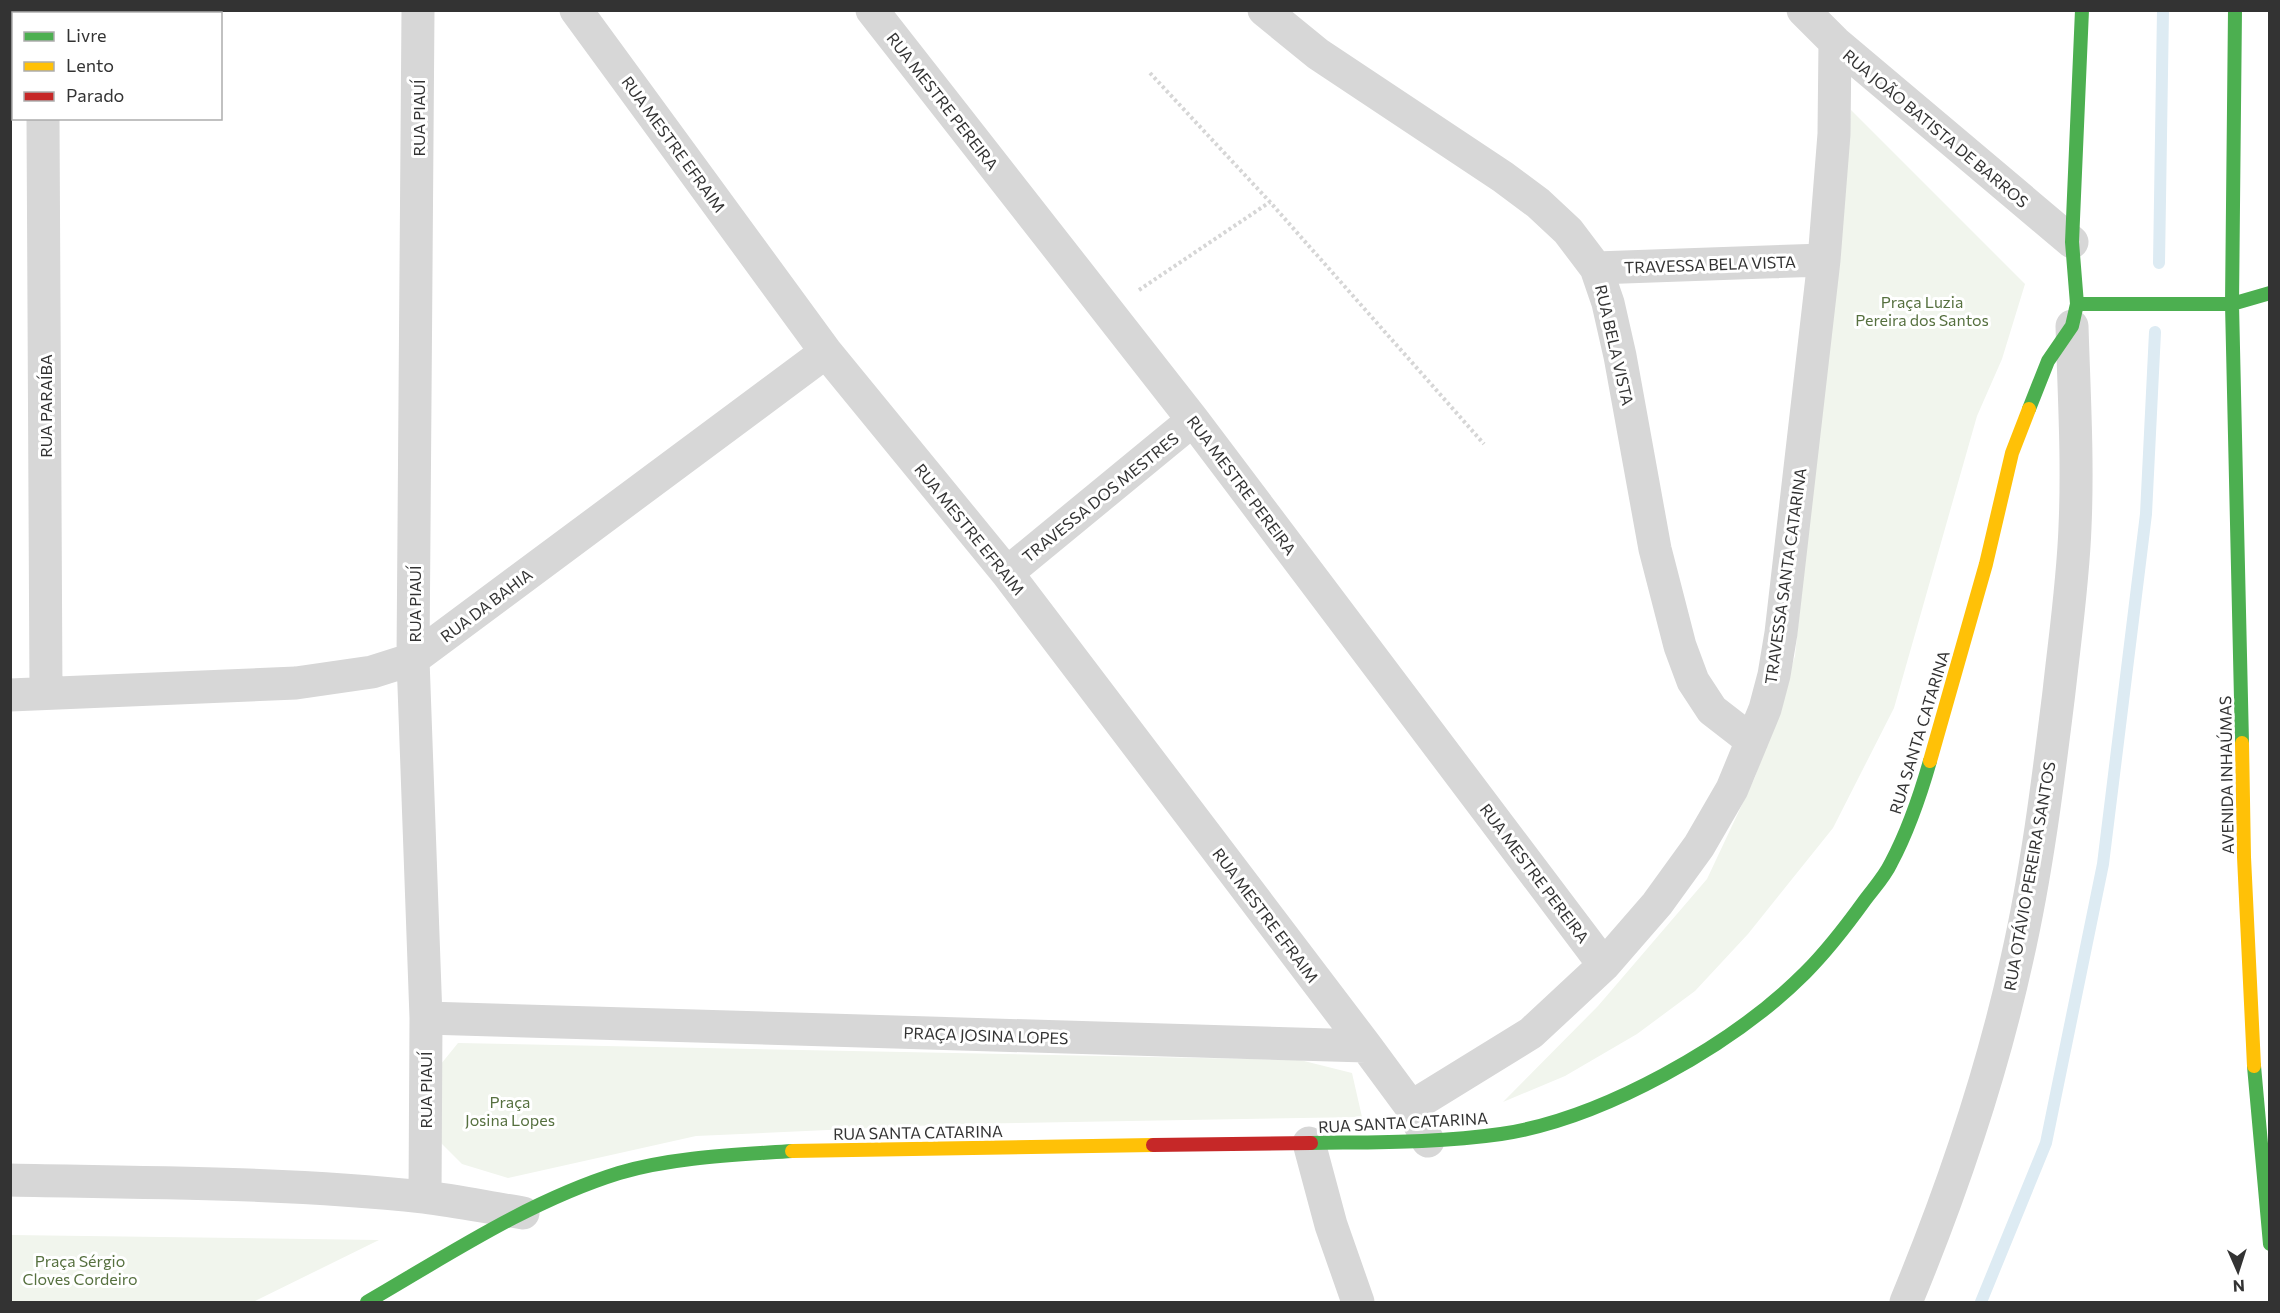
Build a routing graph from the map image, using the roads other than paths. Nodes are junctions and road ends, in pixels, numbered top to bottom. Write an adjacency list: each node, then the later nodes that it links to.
1 (418, 10): 19 (street, RUA PIAUÍ)
2 (576, 10): 16 (street, RUA MESTRE EFRAIM)
3 (872, 10): 17 (street, RUA MESTRE PEREIRA)
4 (1264, 10): 12 (street, RUA BELA VISTA)
5 (1803, 10): 8 (street, RUA JOÃO BATISTA DE BARROS)
6 (2082, 10): 10 (main road)
7 (2235, 10): 14 (main road, AVENIDA INHAÚMAS)
8 (1835, 42): 10 (street, RUA JOÃO BATISTA DE BARROS); 11 (street, TRAVESSA SANTA CATARINA)
9 (43, 120): 20 (street, RUA PARAÍBA)
10 (2072, 242): 15 (main road)
11 (1824, 260): 12 (street, TRAVESSA BELA VISTA); 22 (street, TRAVESSA SANTA CATARINA)
12 (1596, 268): 22 (street, RUA BELA VISTA)
13 (2270, 293): 14 (main road)
14 (2232, 304): 15 (main road); 26 (main road, AVENIDA INHAÚMAS)
15 (2074, 315): 28 (main road, RUA SANTA CATARINA); 36 (street, RUA OTÁVIO PEREIRA SANTOS)
16 (826, 352): 18 (street, RUA MESTRE EFRAIM); 19 (street, RUA DA BAHIA)
17 (1193, 420): 18 (street, TRAVESSA DOS MESTRES); 23 (street, RUA MESTRE PEREIRA)
18 (1007, 573): 25 (street, RUA MESTRE EFRAIM)
19 (413, 659): 20 (street, RUA DA BAHIA); 24 (street, RUA PIAUÍ)
20 (46, 693): 21 (street, RUA DA BAHIA)
21 (10, 695)
22 (1752, 741): 23 (street, TRAVESSA SANTA CATARINA)
23 (1604, 965): 27 (street, TRAVESSA SANTA CATARINA)
24 (426, 1018): 25 (street, PRAÇA JOSINA LOPES); 31 (street, RUA PIAUÍ)
25 (1366, 1046): 27 (street, RUA MESTRE EFRAIM)
26 (2263, 1102): 33 (main road, AVENIDA INHAÚMAS)
27 (1411, 1107): 28 (street, RUA MESTRE EFRAIM)
28 (1428, 1141): 29 (main road, RUA SANTA CATARINA)
29 (1309, 1143): 32 (main road, RUA SANTA CATARINA); 35 (street)
30 (10, 1180): 31 (street)
31 (425, 1197): 32 (street)
32 (523, 1213): 34 (main road, RUA SANTA CATARINA)
33 (2270, 1244)
34 (367, 1302)
35 (1358, 1302)
36 (1906, 1302)

